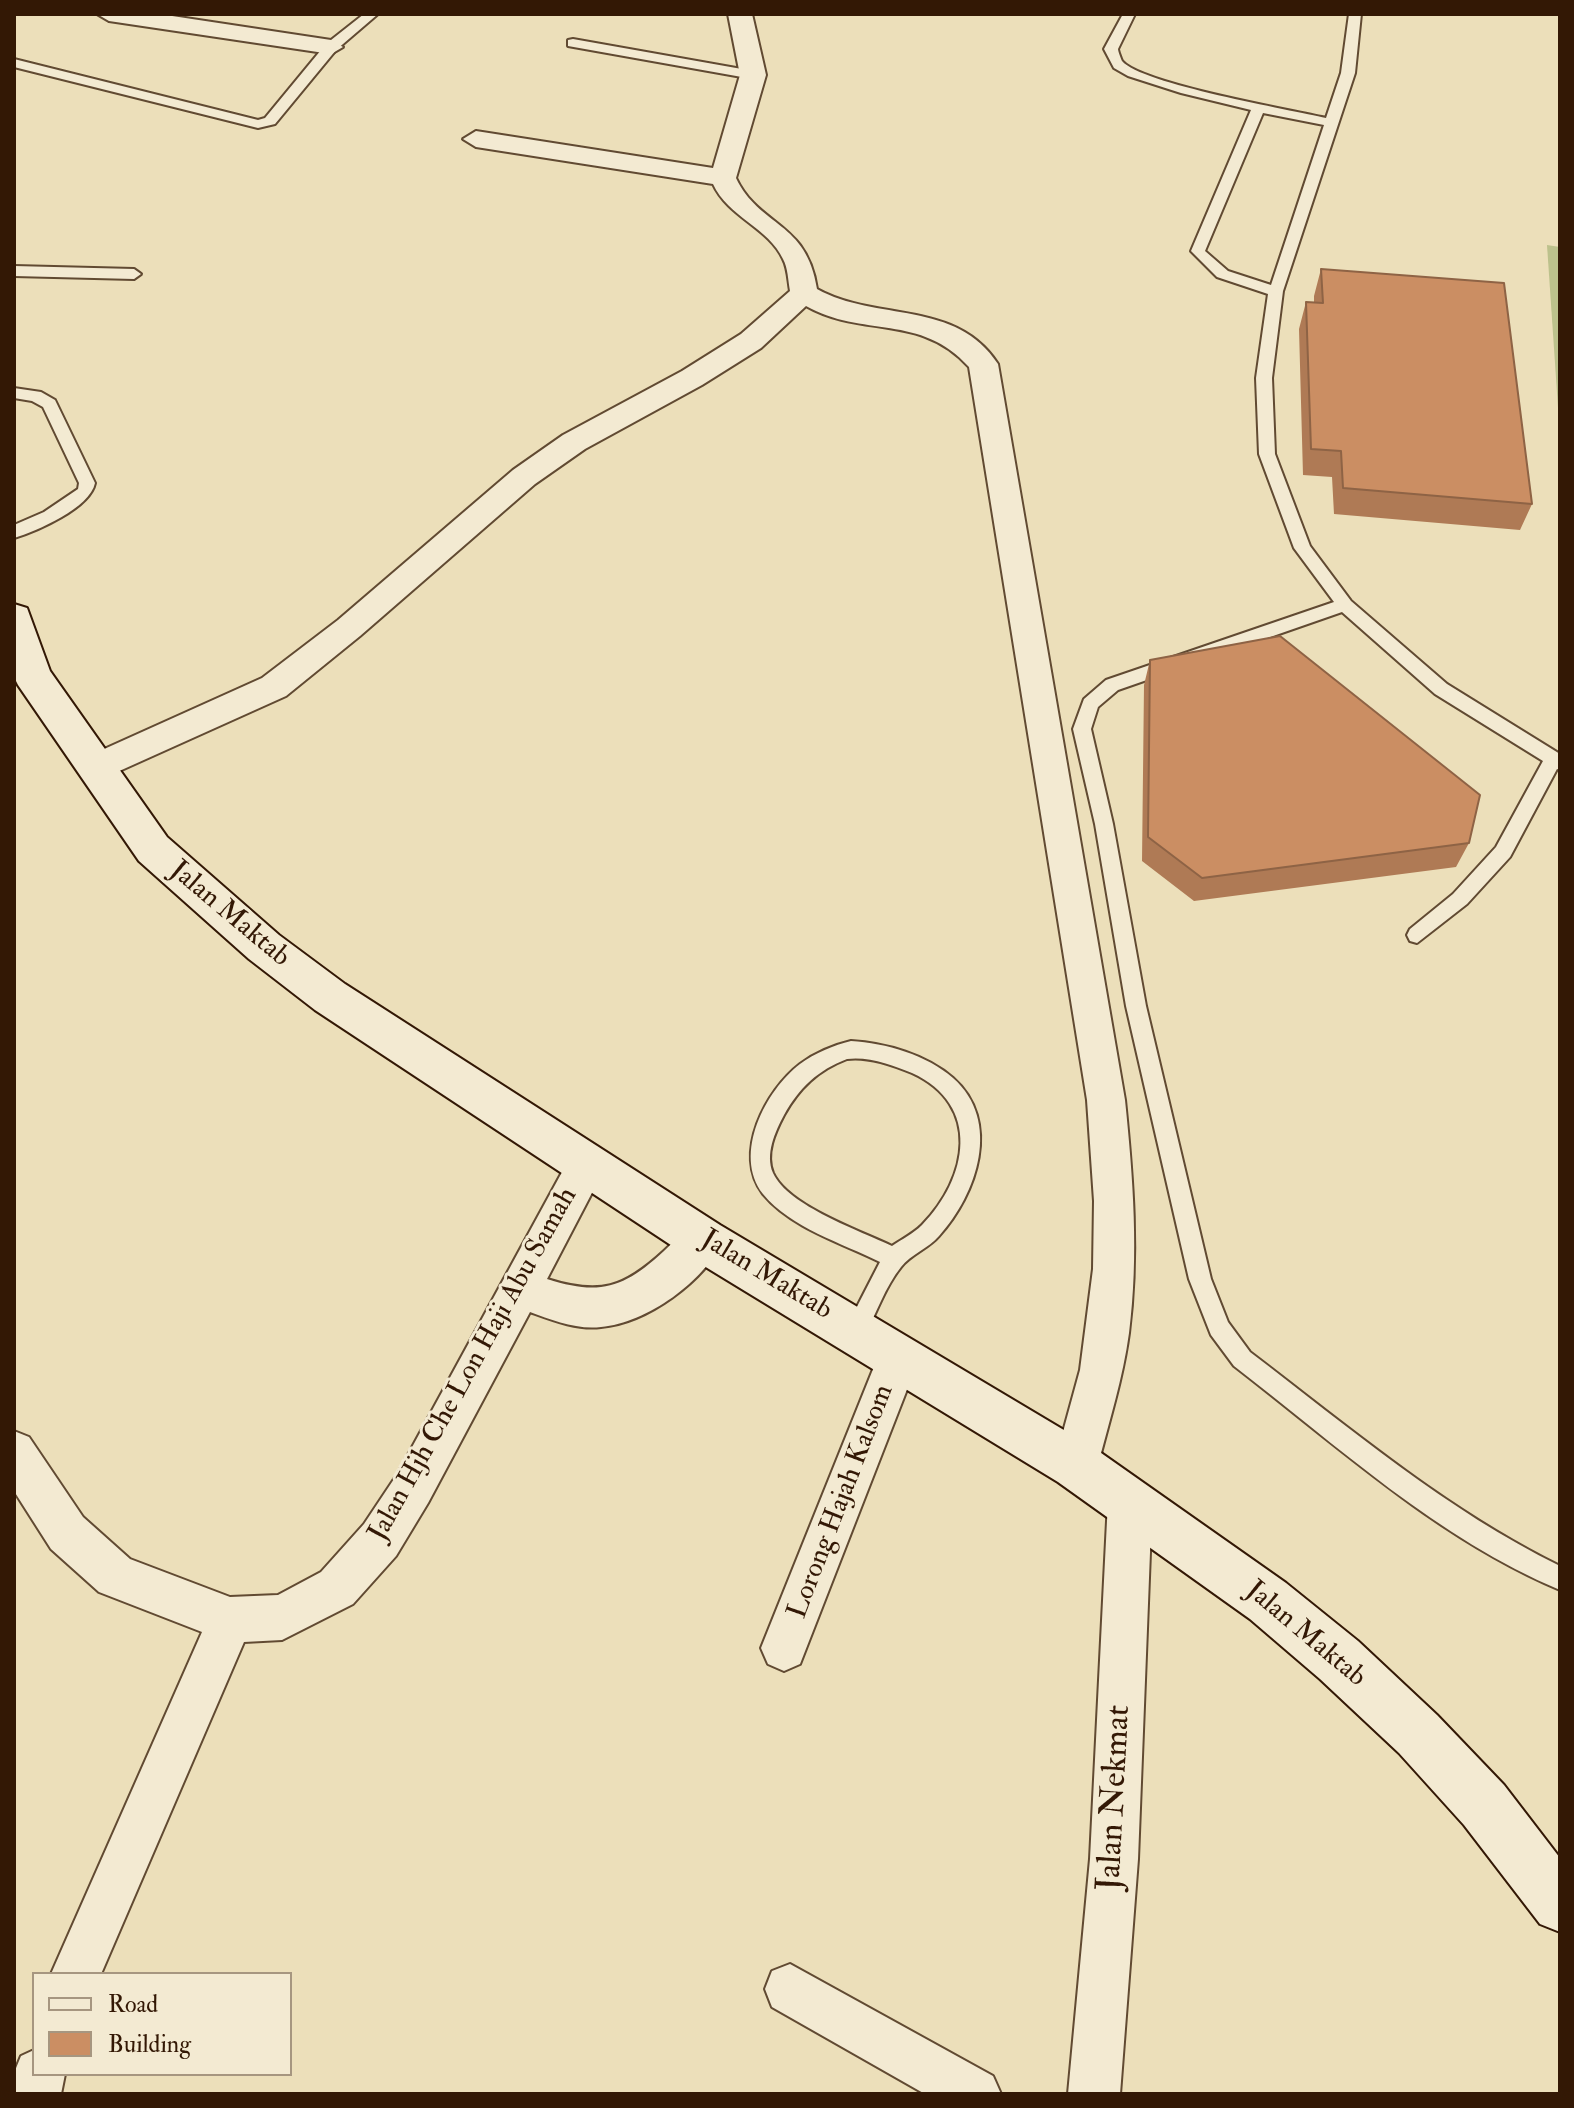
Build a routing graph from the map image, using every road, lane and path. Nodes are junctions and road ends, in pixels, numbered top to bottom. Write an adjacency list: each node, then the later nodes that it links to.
1 (109, 14): 7 (street)
2 (372, 14): 7 (lane)
3 (740, 14): 9 (street)
4 (1129, 14): 10 (lane)
5 (1353, 15): 11 (lane)
6 (573, 43): 9 (lane)
7 (331, 47): 8 (lane)
8 (14, 63)
9 (753, 75): 13 (street)
10 (1259, 106): 11 (lane); 16 (lane)
11 (1332, 123): 16 (lane)
12 (476, 139): 13 (street)
13 (723, 178): 17 (street)
14 (14, 271): 15 (lane)
15 (134, 274)
16 (1276, 291): 20 (lane)
17 (804, 293): 24 (street); 33 (street)
18 (14, 393): 19 (lane)
19 (14, 532)
20 (1345, 605): 23 (lane); 35 (lane)
21 (14, 618): 22 (main road, Jalan Maktab)
22 (23, 680): 24 (main road, Jalan Maktab)
23 (1556, 761): 25 (lane)
24 (94, 768): 26 (main road, Jalan Maktab)
25 (1417, 935)
26 (587, 1164): 27 (main road, Jalan Maktab); 29 (street, Jalan Hjh Che Lon Haji Abu Samah)
27 (703, 1240): 29 (street); 30 (main road, Jalan Maktab)
28 (894, 1258): 28 (lane); 30 (lane)
29 (519, 1289): 36 (street, Jalan Hjh Che Lon Haji Abu Samah)
30 (856, 1330): 31 (main road, Jalan Maktab)
31 (899, 1356): 33 (main road, Jalan Maktab); 37 (street, Lorong Hajah Kalsom)
32 (14, 1452): 36 (street, Jalan Hjh Che Lon Haji Abu Samah)
33 (1076, 1465): 34 (main road, Jalan Maktab)
34 (1130, 1501): 38 (main road, Jalan Maktab); 42 (street, Jalan Nekmat)
35 (1560, 1578)
36 (230, 1620): 39 (street)
37 (784, 1648)
38 (1560, 1904)
39 (77, 1972)
40 (790, 1989): 41 (street)
41 (975, 2094)
42 (1094, 2094)

